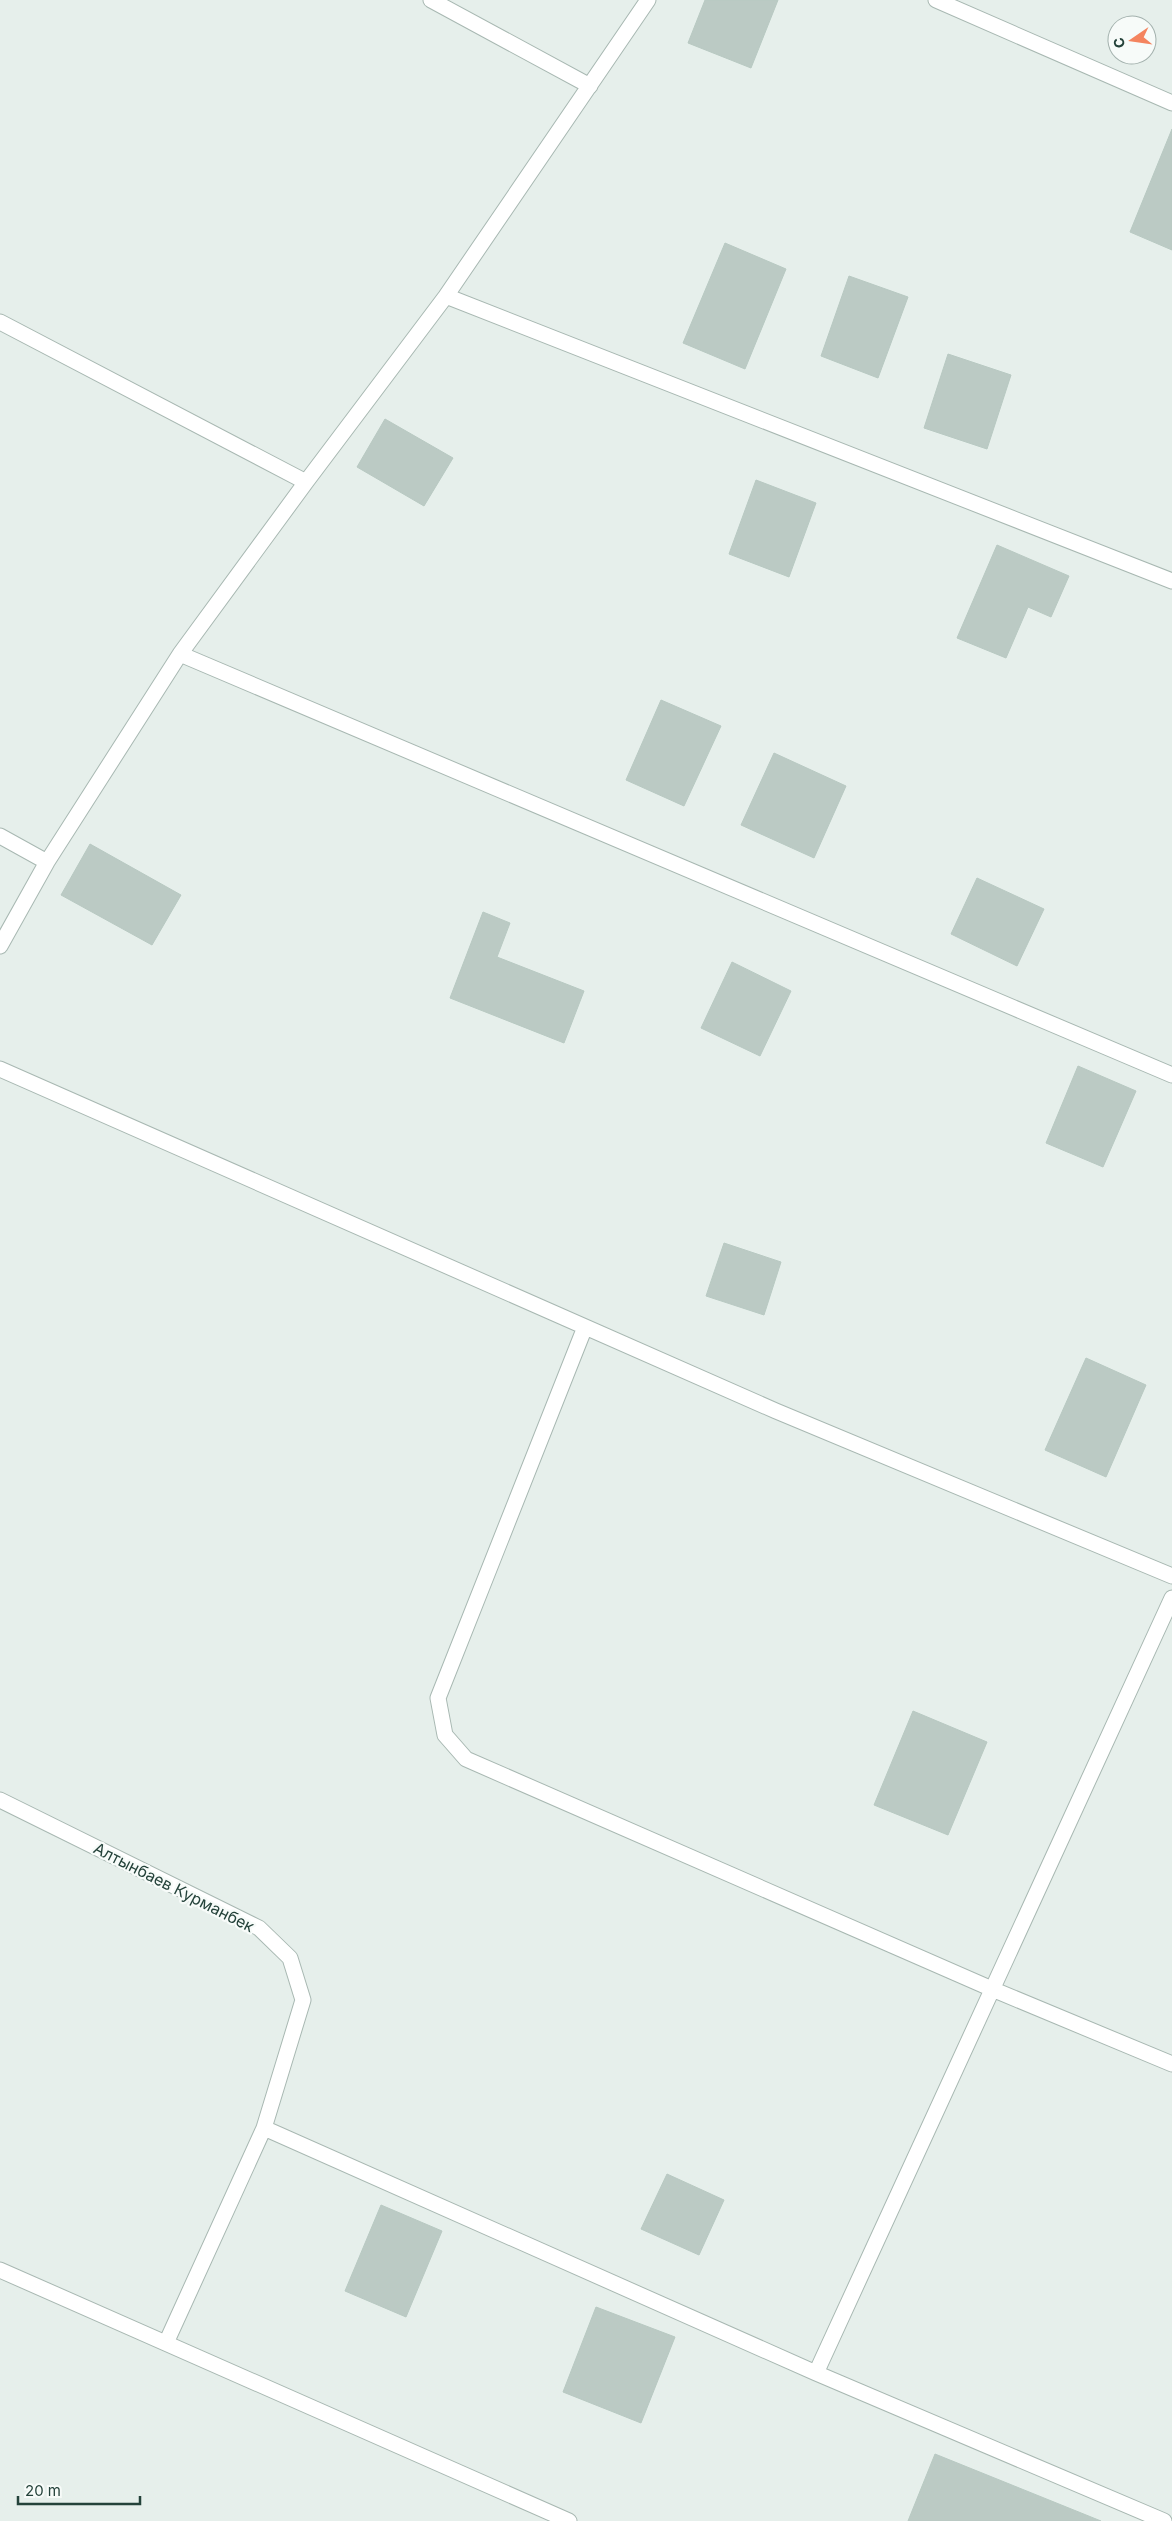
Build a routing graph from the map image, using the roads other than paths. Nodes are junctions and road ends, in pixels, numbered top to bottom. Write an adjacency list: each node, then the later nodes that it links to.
1 (431, 0): 4 (street)
2 (648, 0): 4 (street)
3 (936, 0): 5 (street)
4 (590, 86): 6 (street)
5 (1172, 102)
6 (446, 296): 8 (street); 9 (street)
7 (0, 322): 8 (street)
8 (306, 482): 10 (street)
9 (1172, 581)
10 (180, 654): 12 (street); 15 (street)
11 (0, 836): 12 (street)
12 (47, 862): 13 (street)
13 (0, 946)
14 (0, 1069): 16 (street)
15 (1172, 1075)
16 (585, 1327): 17 (street); 20 (street)
17 (1172, 1576)
18 (1172, 1598): 20 (street)
19 (0, 1800): 22 (street, Алтынбаев Курманбек)
20 (992, 1989): 21 (street); 25 (street)
21 (1172, 2064)
22 (264, 2128): 24 (street, Алтынбаев Курманбек); 25 (street)
23 (0, 2270): 24 (street)
24 (166, 2343): 26 (street)
25 (816, 2373): 27 (street)
26 (570, 2521)
27 (1164, 2521)

